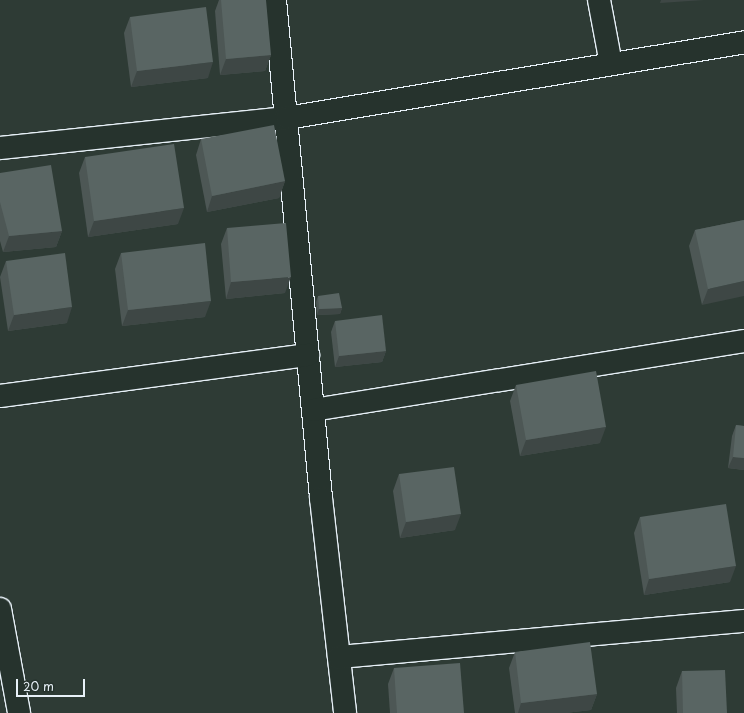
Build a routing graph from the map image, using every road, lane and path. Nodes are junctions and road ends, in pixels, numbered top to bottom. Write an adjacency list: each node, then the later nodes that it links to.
1 (276, 0): 5 (street)
2 (599, 0): 4 (street)
3 (744, 42): 4 (street)
4 (612, 64): 5 (street)
5 (287, 118): 6 (street); 8 (street)
6 (0, 148)
7 (744, 341): 10 (street)
8 (308, 355): 9 (street); 10 (street)
9 (0, 396)
10 (313, 410): 13 (street)
11 (0, 608): 14 (street)
12 (744, 621): 13 (street)
13 (339, 657): 15 (street)
14 (19, 713)
15 (346, 713)

